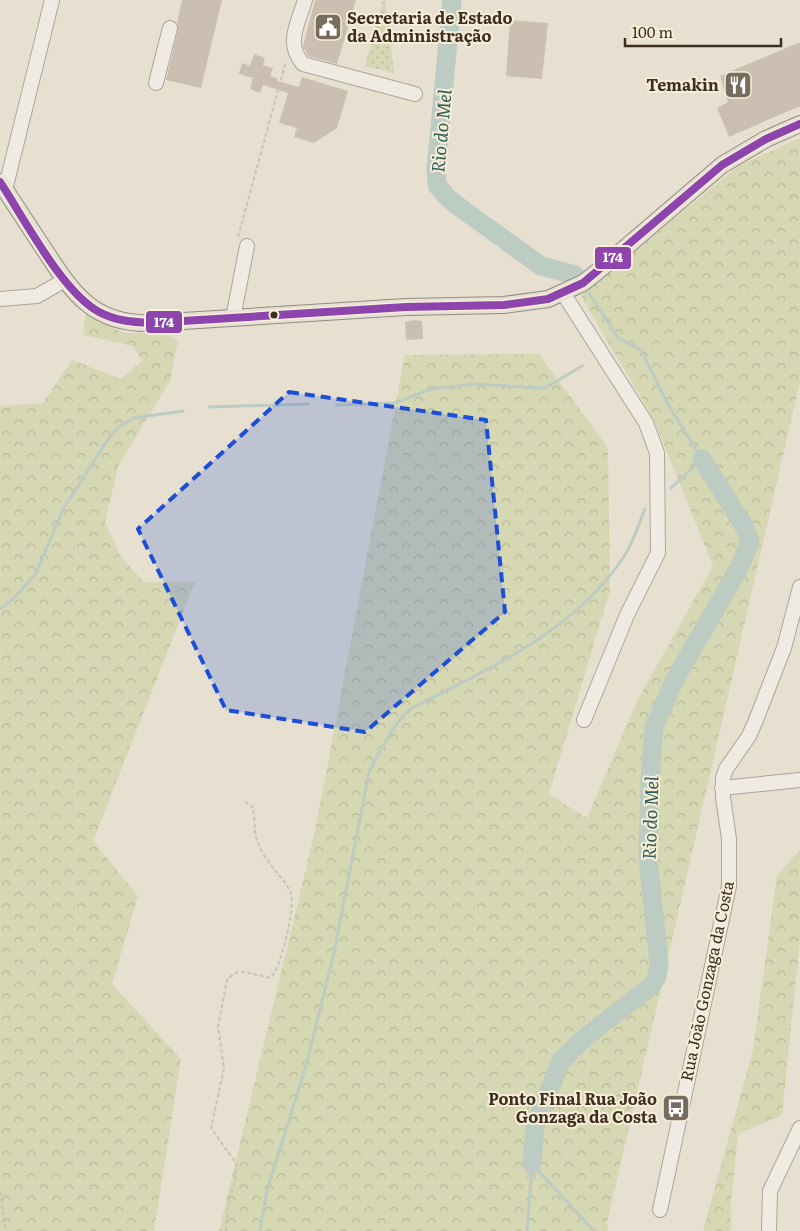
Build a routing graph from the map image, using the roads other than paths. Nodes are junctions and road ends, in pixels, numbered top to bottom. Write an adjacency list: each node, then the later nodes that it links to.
1 (52, 0): 7 (street)
2 (305, 0): 5 (street)
3 (170, 28): 4 (street)
4 (156, 83)
5 (415, 94)
6 (800, 124): 10 (main road)
7 (3, 186): 9 (main road)
8 (242, 242): 12 (street)
9 (65, 280): 11 (street); 12 (main road)
10 (563, 293): 12 (main road); 14 (street)
11 (0, 299)
12 (233, 318)
13 (800, 587): 16 (street, Rua João Gonzaga da Costa)
14 (584, 720)
15 (800, 780): 16 (street)
16 (722, 788): 18 (street, Rua João Gonzaga da Costa)
17 (799, 1132): 19 (street)
18 (660, 1210)
19 (769, 1231)

